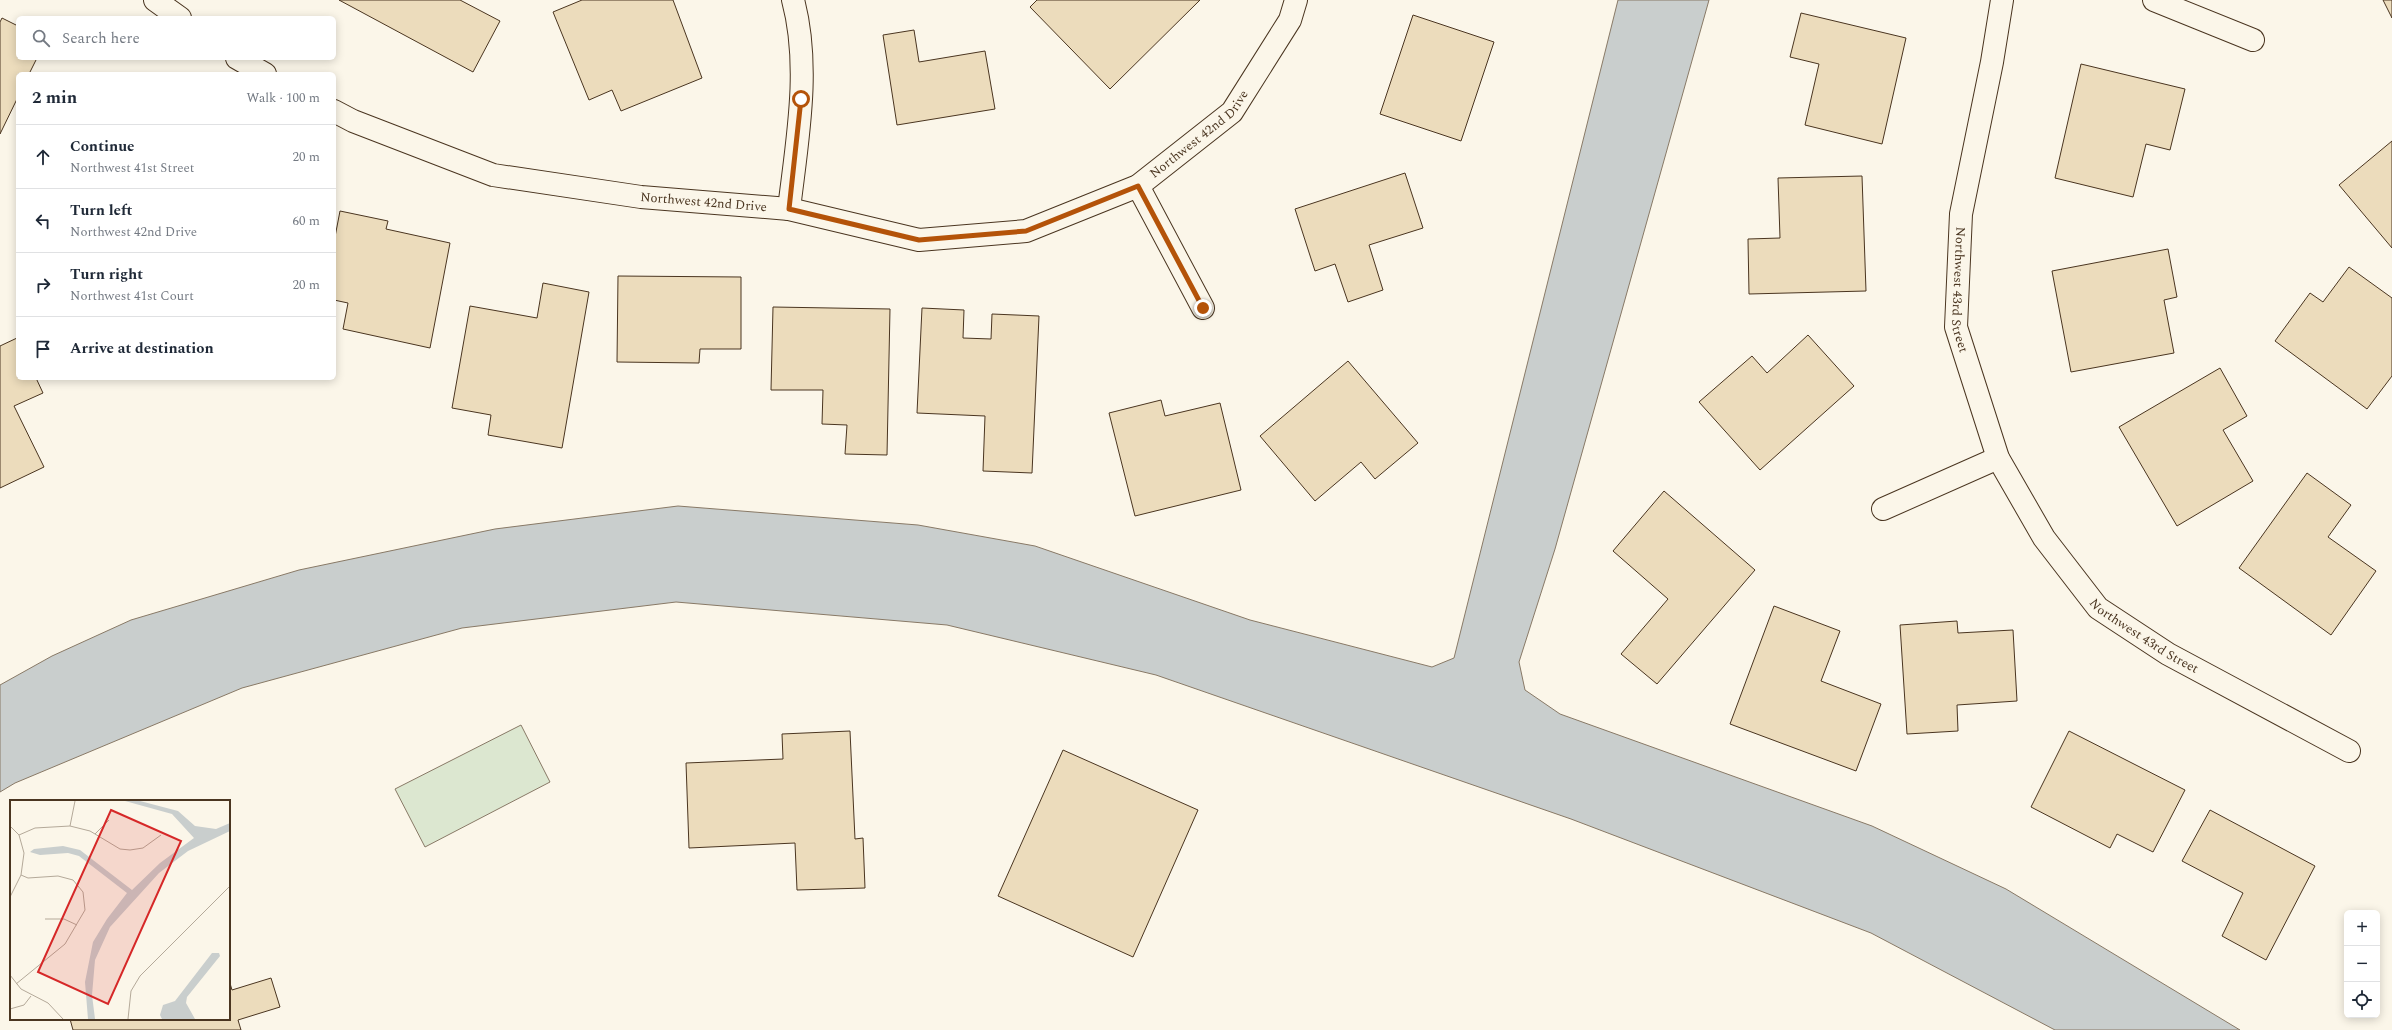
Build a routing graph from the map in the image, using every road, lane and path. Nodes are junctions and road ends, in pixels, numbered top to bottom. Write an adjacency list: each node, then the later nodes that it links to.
1 (155, 0): 6 (street)
2 (793, 0): 12 (street)
3 (1296, 0): 11 (street, Northwest 42nd Drive)
4 (2002, 0): 14 (street, Northwest 43rd Street)
5 (2154, 0): 7 (street)
6 (177, 16)
7 (2253, 40)
8 (240, 60): 9 (street)
9 (262, 72)
10 (336, 112): 12 (street, Northwest 42nd Drive)
11 (1138, 186): 12 (street, Northwest 42nd Drive); 13 (street)
12 (789, 209)
13 (1203, 308)
14 (1998, 458): 15 (street); 16 (street, Northwest 43rd Street)
15 (1882, 510)
16 (2349, 751)

